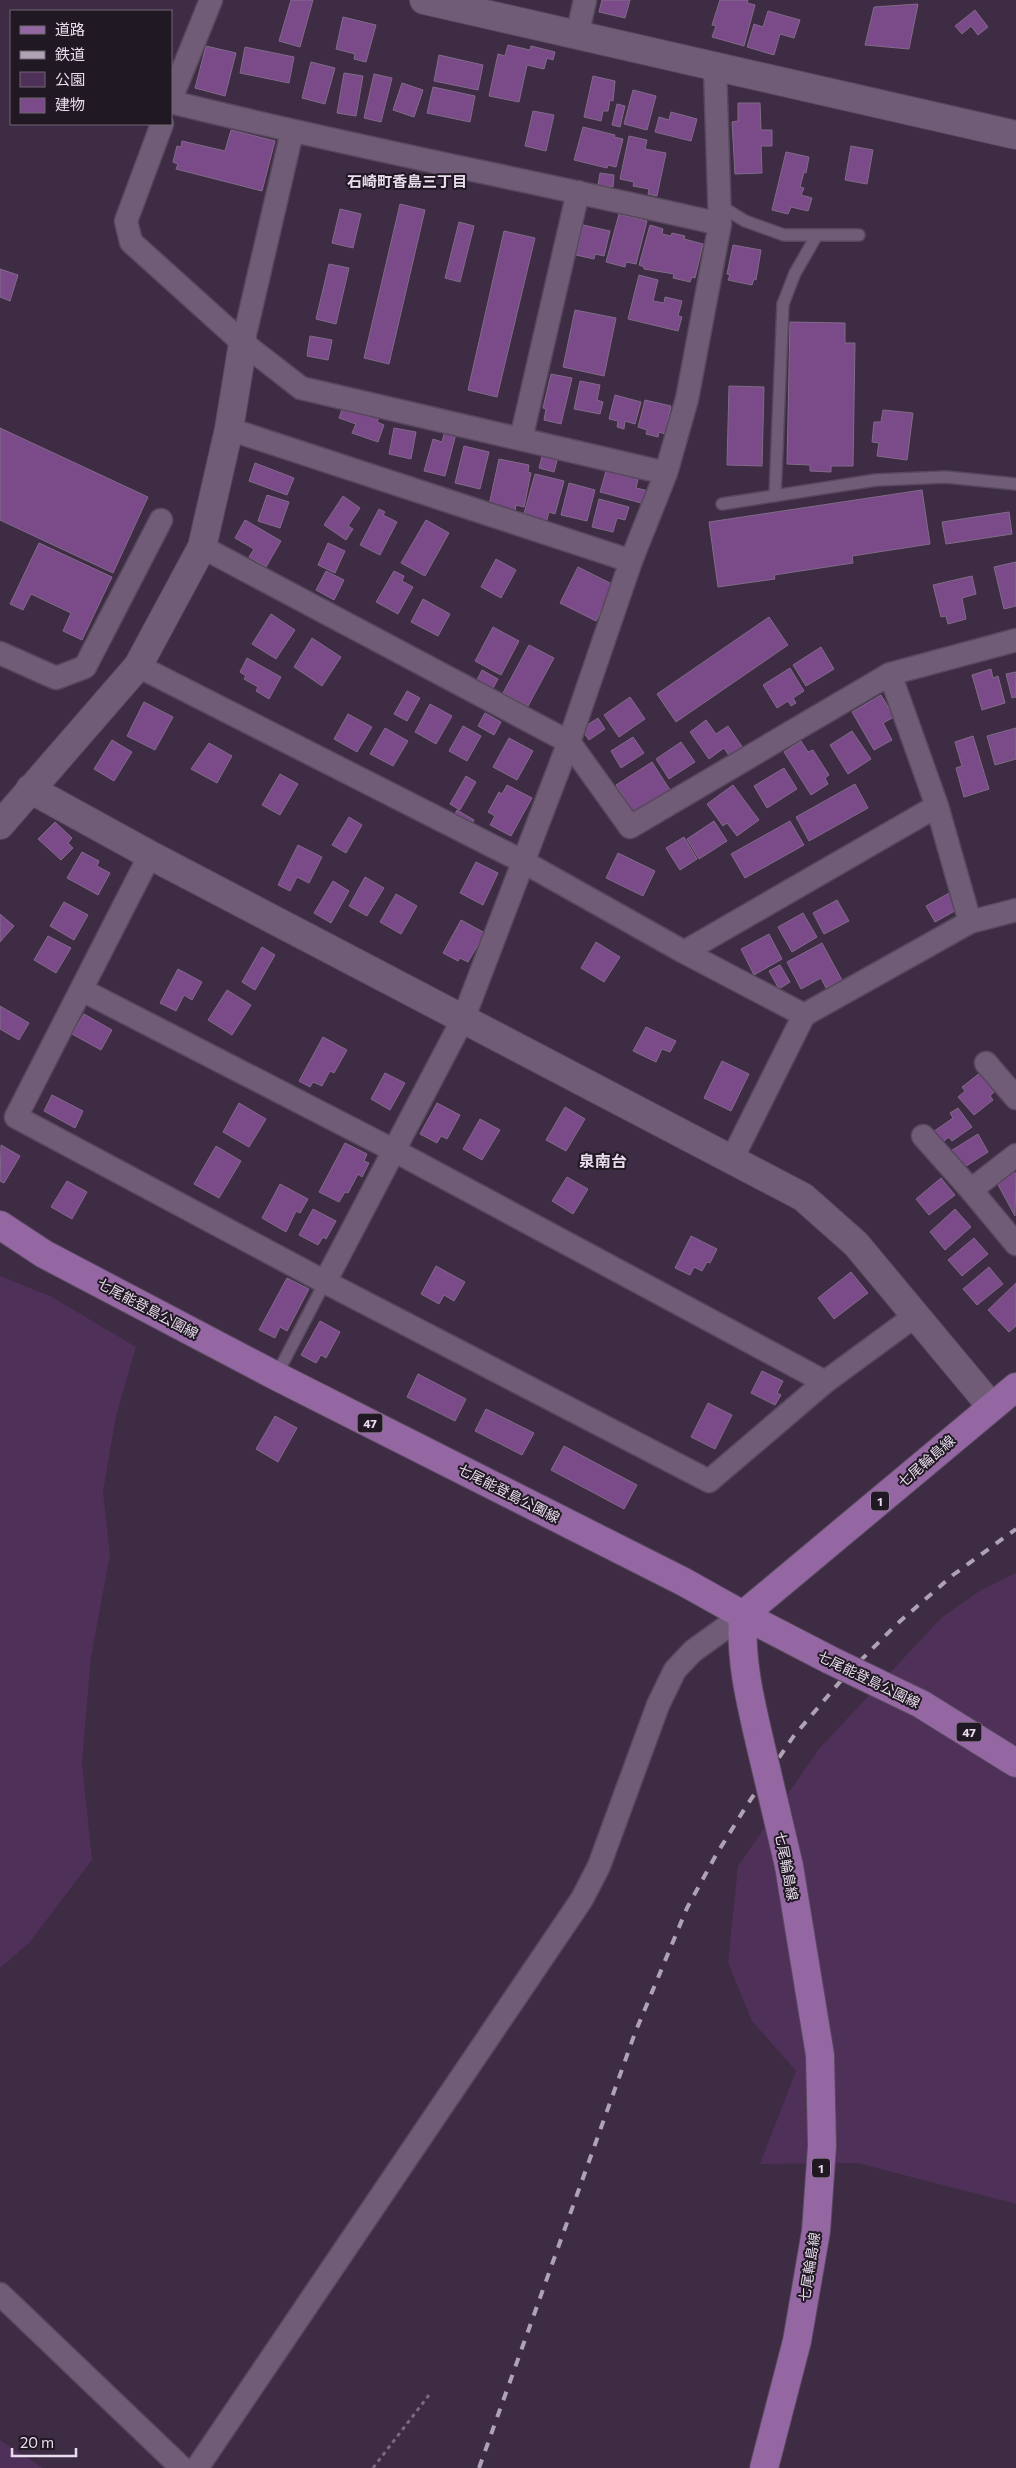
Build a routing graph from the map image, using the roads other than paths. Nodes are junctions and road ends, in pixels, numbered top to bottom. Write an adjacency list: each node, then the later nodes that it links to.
1 (211, 0): 6 (street)
2 (424, 0): 4 (street)
3 (585, 0): 4 (street)
4 (577, 36): 5 (street)
5 (715, 68): 10 (street); 12 (street)
6 (172, 98)
7 (172, 101): 9 (street)
8 (162, 125): 15 (street)
9 (292, 132): 11 (street); 15 (street)
10 (1016, 136)
11 (578, 192): 12 (street); 17 (street)
12 (719, 214): 14 (lane); 18 (street)
13 (859, 235): 14 (lane)
14 (817, 236): 20 (lane)
15 (243, 343): 16 (street); 17 (street)
16 (229, 429): 23 (street); 24 (street)
17 (521, 439): 18 (street)
18 (666, 472): 24 (street)
19 (1016, 484): 20 (lane)
20 (775, 496): 21 (lane)
21 (722, 504)
22 (161, 520): 26 (street)
23 (202, 547): 27 (street); 29 (street)
24 (631, 562): 29 (street)
25 (1016, 640): 28 (street)
26 (0, 652)
27 (138, 666): 30 (street); 34 (street)
28 (890, 674): 29 (street); 31 (street)
29 (569, 742): 34 (street)
30 (30, 789): 32 (street); 33 (street)
31 (938, 806): 36 (street); 37 (street)
32 (0, 825)
33 (150, 855): 38 (street); 40 (street)
34 (522, 861): 37 (street); 40 (street)
35 (1016, 910): 36 (street)
36 (970, 922): 39 (street)
37 (684, 952): 39 (street)
38 (82, 990): 44 (street); 50 (street)
39 (804, 1015): 46 (street)
40 (464, 1017): 44 (street); 46 (street)
41 (986, 1063): 42 (street)
42 (1016, 1098)
43 (923, 1136): 47 (street)
44 (395, 1151): 50 (street); 53 (street)
45 (1016, 1155): 47 (street)
46 (732, 1159): 51 (street)
47 (971, 1190): 49 (street)
48 (0, 1225): 52 (main road, 七尾能登島公園線 / 47)
49 (1016, 1244)
50 (325, 1282): 52 (lane); 53 (street)
51 (915, 1316): 53 (street); 55 (street)
52 (276, 1376): 56 (main road, 七尾能登島公園線 / 47)
53 (825, 1382)
54 (1016, 1387): 55 (main road, 七尾輪島線 / 1)
55 (991, 1406): 56 (main road, 七尾輪島線 / 1)
56 (743, 1615): 57 (main road, 七尾能登島公園線 / 47, bridge); 60 (street); 61 (main road, 七尾輪島線 / 1, bridge)
57 (1016, 1763)
58 (0, 2294): 59 (street)
59 (182, 2468)
60 (197, 2468)
61 (764, 2468)

